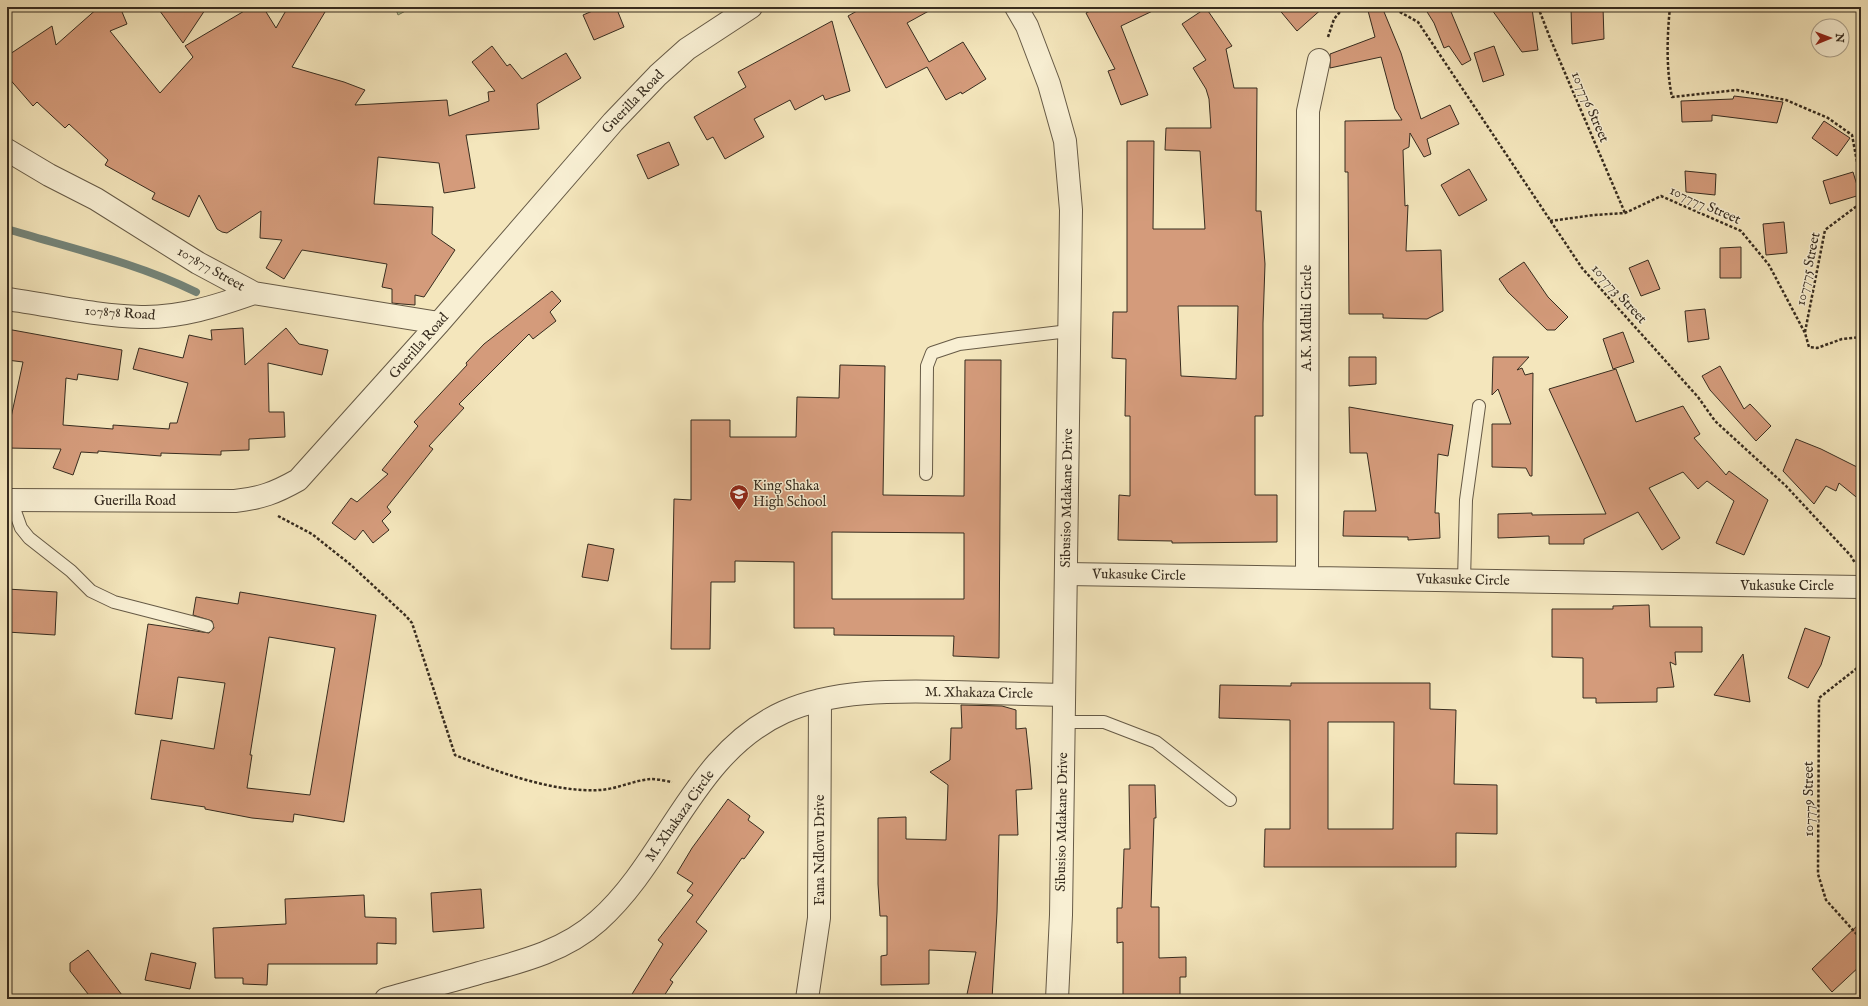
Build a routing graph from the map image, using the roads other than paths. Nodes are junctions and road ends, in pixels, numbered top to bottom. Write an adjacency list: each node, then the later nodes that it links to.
1 (751, 7): 7 (street, Guerilla Road)
2 (1016, 7): 8 (street, Sibusiso Mdakane Drive)
3 (1319, 60): 13 (street, A.K. Mdluli Circle)
4 (7, 150): 5 (street, 107877 Street)
5 (254, 293): 6 (street, 107878 Road); 7 (street, 107877 Street)
6 (7, 299)
7 (439, 323): 11 (street, Guerilla Road)
8 (1069, 331): 10 (lane); 12 (street, Sibusiso Mdakane Drive)
9 (1479, 406): 15 (lane)
10 (926, 474)
11 (9, 500): 16 (lane)
12 (1066, 574): 13 (street, Vukasuke Circle); 17 (street, Sibusiso Mdakane Drive)
13 (1307, 577): 15 (street, Vukasuke Circle)
14 (1859, 577): 15 (street, Vukasuke Circle)
15 (1464, 581)
16 (207, 626)
17 (1064, 694): 18 (street, M. Xhakaza Circle); 19 (street, Sibusiso Mdakane Drive)
18 (820, 700): 21 (street, M. Xhakaza Circle); 22 (street, Fana Ndlovu Drive)
19 (1063, 722): 20 (lane); 23 (street, Sibusiso Mdakane Drive)
20 (1230, 800)
21 (386, 999)
22 (807, 999)
23 (1057, 999)

